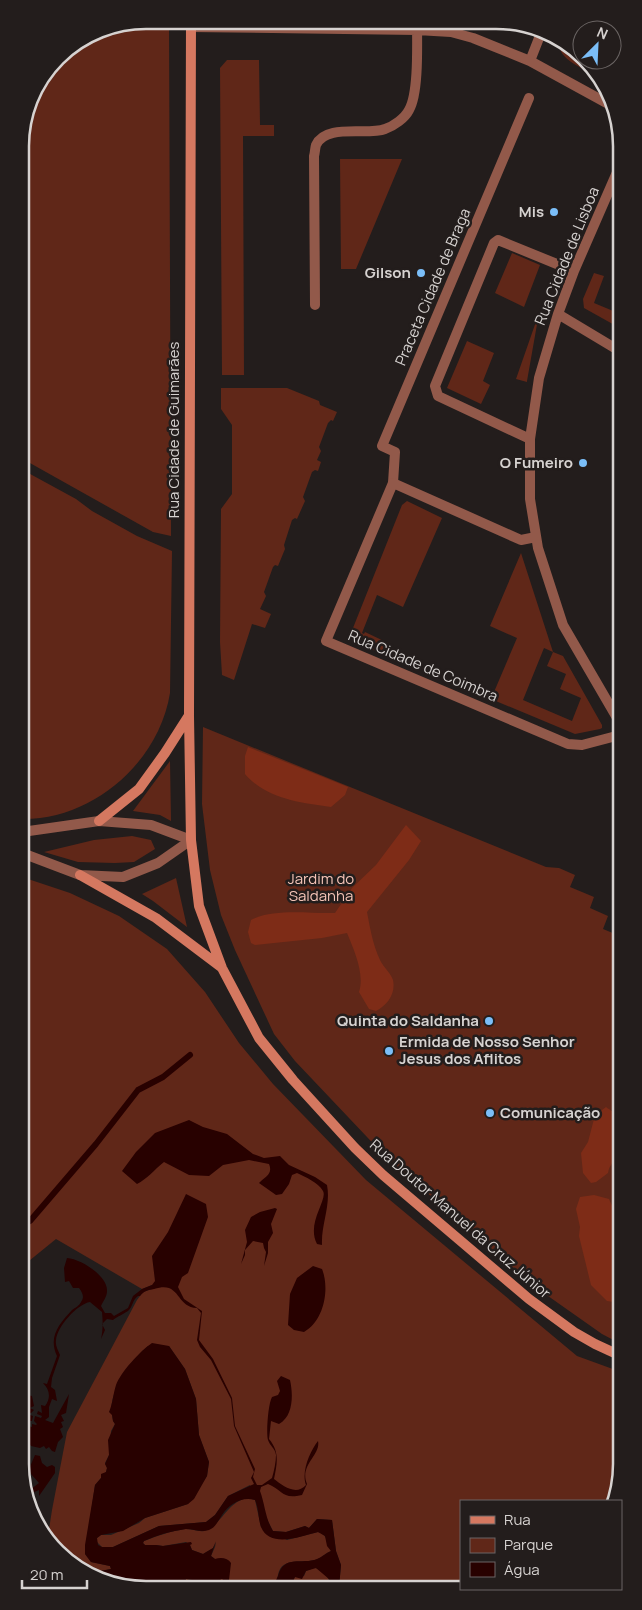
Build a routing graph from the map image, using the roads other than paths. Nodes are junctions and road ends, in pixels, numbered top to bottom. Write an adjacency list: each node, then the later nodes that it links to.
1 (191, 29): 17 (main road, Rua Cidade de Guimarães)
2 (417, 29): 10 (street)
3 (434, 29): 5 (street)
4 (540, 38): 5 (street)
5 (530, 61): 7 (street)
6 (529, 98): 14 (street, Praceta Cidade de Braga)
7 (604, 102)
8 (613, 181): 9 (street, Rua Cidade de Lisboa)
9 (574, 271): 11 (street, Rua Cidade de Lisboa); 13 (street)
10 (315, 305)
11 (558, 314): 12 (street); 13 (street, Rua Cidade de Lisboa)
12 (613, 347)
13 (530, 439): 15 (street, Rua Cidade de Lisboa)
14 (393, 483): 15 (street); 18 (street, Rua Cidade de Coimbra)
15 (536, 537): 16 (street, Rua Cidade de Lisboa)
16 (613, 711)
17 (188, 716): 19 (main road); 21 (main road, Rua Cidade de Guimarães)
18 (613, 737)
19 (99, 821): 20 (street); 21 (street)
20 (29, 831)
21 (191, 840): 23 (street); 24 (main road, Rua Doutor Manuel da Cruz Júnior)
22 (29, 856): 23 (street)
23 (80, 875): 24 (main road)
24 (222, 968): 25 (main road, Rua Doutor Manuel da Cruz Júnior)
25 (613, 1352)

